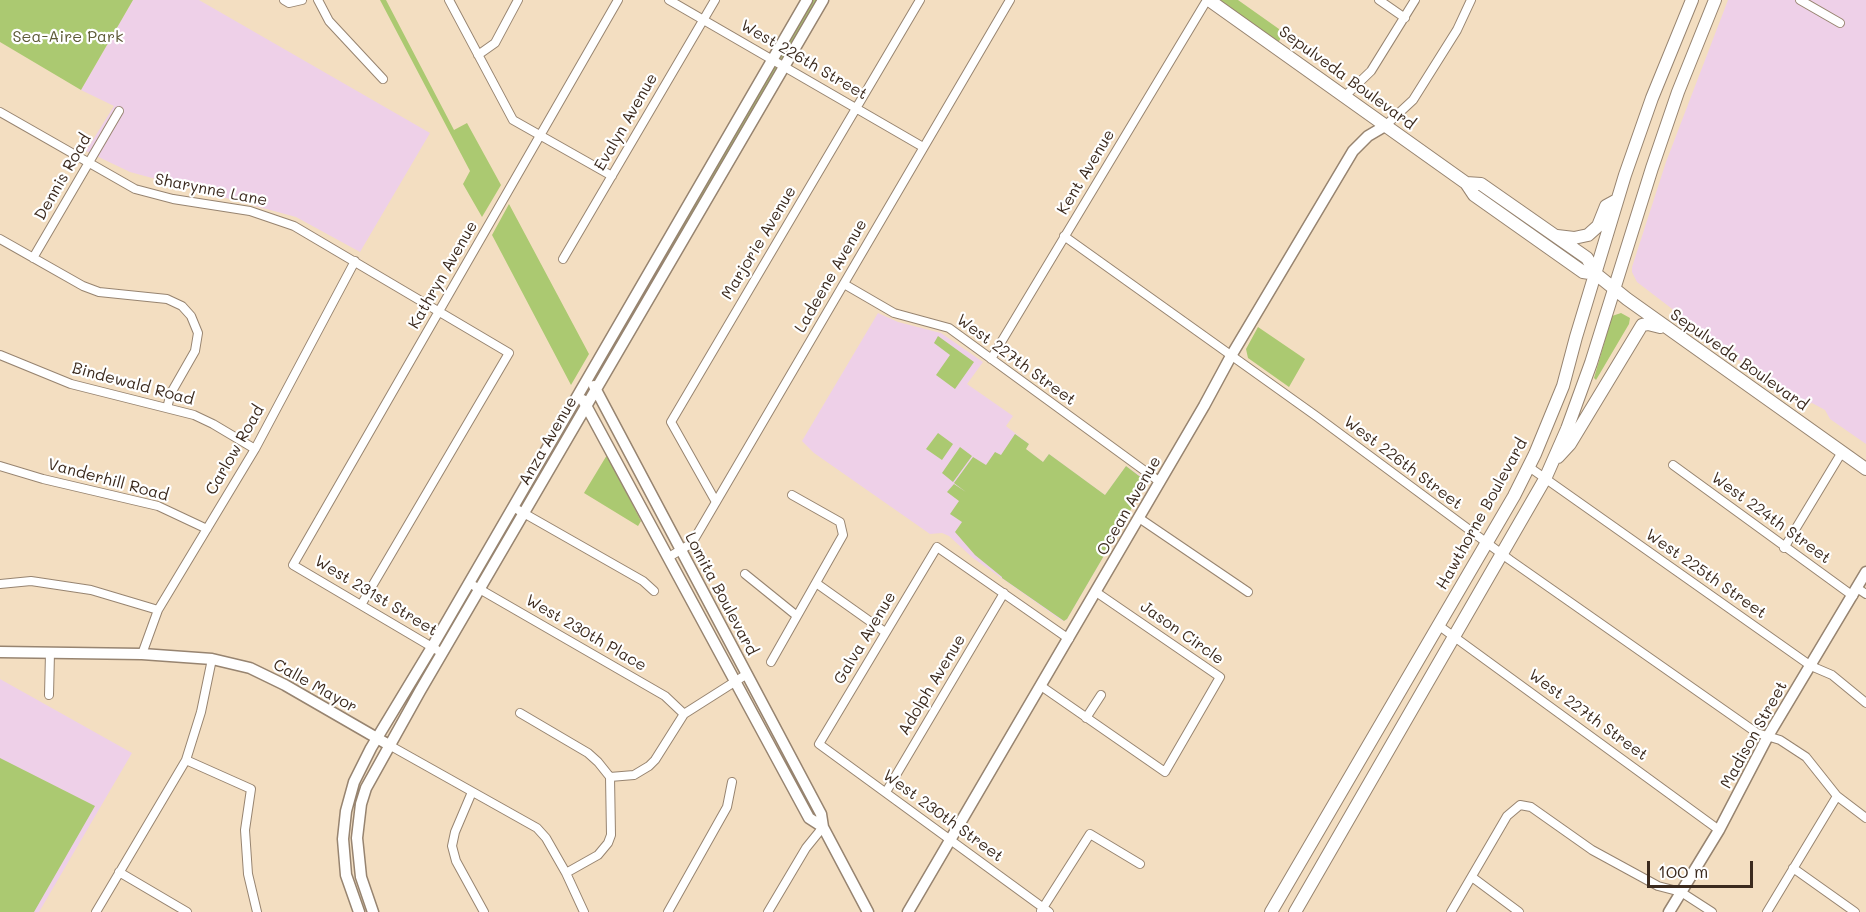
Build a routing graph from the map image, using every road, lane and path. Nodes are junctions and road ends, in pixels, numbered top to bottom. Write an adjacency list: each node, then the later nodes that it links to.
1 (284, 0): 2 (street)
2 (302, 0)
3 (318, 0): 26 (street)
4 (449, 0): 23 (street)
5 (518, 0): 23 (street)
6 (618, 0): 32 (street, Kathryn Avenue)
7 (669, 0): 21 (street, West 226th Street)
8 (715, 0): 21 (street, Evalyn Avenue)
9 (807, 0): 24 (main road, Anza Avenue)
10 (823, 0): 25 (main road, Anza Avenue)
11 (920, 0): 28 (street, Marjorie Avenue)
12 (1010, 0): 33 (street, Ladeene Avenue)
13 (1208, 0): 27 (main road, Sepulveda Boulevard); 38 (street, Kent Avenue)
14 (1379, 0): 20 (street)
15 (1415, 0): 20 (street)
16 (1471, 0): 31 (street)
17 (1692, 0): 37 (main road, Hawthorne Boulevard)
18 (1715, 0): 46 (main road)
19 (1800, 0): 22 (street)
20 (1405, 18): 27 (street)
21 (704, 20): 24 (street, West 226th Street); 35 (street, Evalyn Avenue)
22 (1840, 23)
23 (478, 55): 32 (street)
24 (773, 60): 25 (street, West 226th Street); 52 (main road, Anza Avenue)
25 (785, 67): 28 (street, West 226th Street); 53 (main road, Anza Avenue)
26 (383, 80)
27 (1344, 97): 31 (main road, Sepulveda Boulevard)
28 (856, 108): 33 (street, West 226th Street); 67 (street, Marjorie Avenue)
29 (119, 111): 34 (street, Dennis Road)
30 (0, 112): 34 (street, Sharynne Lane)
31 (1385, 126): 36 (main road, Sepulveda Boulevard); 50 (main road, Ocean Avenue)
32 (541, 135): 35 (street); 47 (street, Kathryn Avenue)
33 (924, 147): 45 (street, Ladeene Avenue)
34 (88, 163): 41 (street, Dennis Road); 43 (street, Sharynne Lane)
35 (612, 176): 42 (street, Evalyn Avenue)
36 (1466, 183): 39 (main road, Sepulveda Boulevard); 44 (main road, Sepulveda Boulevard)
37 (1617, 200): 39 (main road); 44 (main road, Hawthorne Boulevard)
38 (1064, 236): 50 (street, West 226th Street); 51 (street, Kent Avenue)
39 (1555, 236): 44 (main road, Sepulveda Boulevard)
40 (0, 239): 41 (street)
41 (33, 258): 56 (street)
42 (563, 259)
43 (355, 261): 47 (street, Sharynne Lane); 57 (street, Carlow Road)
44 (1596, 274): 46 (main road, Sepulveda Boulevard); 62 (main road, Hawthorne Boulevard)
45 (844, 284): 51 (street, West 227th Street); 67 (street, Ladeene Avenue)
46 (1614, 289): 48 (main road, Sepulveda Boulevard); 59 (main road)
47 (439, 311): 77 (street, Kathryn Avenue); 89 (street, Sharynne Lane)
48 (1665, 328): 58 (main road, Sepulveda Boulevard); 59 (main road)
49 (0, 355): 56 (street, Bindewald Road)
50 (1231, 356): 65 (main road, Ocean Avenue); 72 (street, West 226th Street)
51 (991, 359): 65 (street, West 227th Street)
52 (589, 376): 53 (main road, Lomita Boulevard); 54 (main road, Anza Avenue)
53 (595, 389): 55 (main road, Anza Avenue); 74 (main road, Lomita Boulevard)
54 (579, 392): 55 (main road, Lomita Boulevard); 68 (main road, Anza Avenue)
55 (586, 406): 69 (main road, Anza Avenue); 76 (main road, Lomita Boulevard)
56 (167, 408): 57 (street, Bindewald Road)
57 (255, 449): 71 (street, Carlow Road)
58 (1842, 452): 63 (main road, Sepulveda Boulevard); 73 (street)
59 (1553, 462): 64 (main road)
60 (1673, 465): 73 (street, West 224th Street)
61 (0, 466): 71 (street, Vanderhill Road)
62 (1529, 467): 64 (street, West 225th Street); 72 (main road, Hawthorne Boulevard)
63 (1866, 469)
64 (1545, 479): 75 (main road); 103 (street, West 225th Street)
65 (1160, 482): 70 (main road, Ocean Avenue)
66 (792, 495): 81 (street)
67 (716, 502): 74 (street, Ladeene Avenue)
68 (513, 507): 69 (street); 80 (main road, Anza Avenue)
69 (524, 513): 83 (main road, Anza Avenue); 84 (street)
70 (1139, 518): 85 (main road, Ocean Avenue); 86 (street)
71 (207, 529): 90 (street, Carlow Road)
72 (1486, 544): 75 (street, West 226th Street); 92 (main road, Hawthorne Boulevard)
73 (1784, 548): 88 (street, West 224th Street)
74 (681, 550): 76 (street, Ladeene Avenue); 104 (main road, Lomita Boulevard)
75 (1503, 555): 94 (main road); 113 (street, West 226th Street)
76 (669, 557): 105 (main road, Lomita Boulevard)
77 (293, 565): 89 (street, West 231st Street)
78 (1866, 572): 88 (main road, Madison Street)
79 (745, 574): 91 (street)
80 (469, 583): 83 (street, West 230th Place); 96 (main road, Anza Avenue)
81 (816, 583): 91 (street); 93 (street)
82 (0, 584): 90 (street)
83 (481, 589): 100 (main road, Anza Avenue); 111 (street, West 230th Place)
84 (654, 591)
85 (1096, 592): 95 (main road, Ocean Avenue); 112 (street, Jason Circle)
86 (1248, 592)
87 (1004, 593): 93 (street, Galva Avenue); 95 (street); 121 (street, Adolph Avenue)
88 (1858, 593): 103 (main road, Madison Street)
89 (361, 605): 96 (street, West 231st Street)
90 (158, 610): 99 (street, Carlow Road)
91 (797, 616): 102 (street)
92 (1438, 625): 94 (street, West 227th Street); 145 (main road, Hawthorne Boulevard)
93 (885, 632): 115 (street, Galva Avenue)
94 (1455, 637): 125 (street, West 227th Street); 146 (main road)
95 (1069, 639): 106 (main road, Ocean Avenue)
96 (432, 647): 100 (street, West 231st Street); 114 (main road, Anza Avenue)
97 (0, 652): 98 (main road, Calle Mayor)
98 (50, 653): 99 (main road, Calle Mayor); 107 (street)
99 (142, 654): 101 (main road, Calle Mayor)
100 (443, 654): 116 (main road, Anza Avenue)
101 (212, 659): 114 (main road, Calle Mayor); 117 (street)
102 (771, 662)
103 (1811, 666): 109 (street, West 225th Street); 113 (main road, Madison Street)
104 (747, 674): 105 (street); 124 (main road, Lomita Boulevard)
105 (734, 682): 111 (street); 124 (main road, Lomita Boulevard)
106 (1041, 686): 112 (street); 126 (main road, Ocean Avenue)
107 (49, 695)
108 (1101, 695): 112 (street)
109 (1866, 703)
110 (520, 713): 118 (street)
111 (684, 714): 118 (street)
112 (1086, 718)
113 (1768, 736): 122 (street, West 226th Street); 125 (main road, Madison Street)
114 (376, 738): 116 (main road, Calle Mayor); 138 (main road, Anza Avenue)
115 (819, 744): 121 (street, West 230th Street)
116 (389, 745): 120 (street, Calle Mayor); 139 (main road, Anza Avenue)
117 (186, 760): 129 (street); 137 (street)
118 (610, 777): 130 (street)
119 (732, 782): 142 (street)
120 (472, 792): 130 (street, Calle Mayor); 140 (street)
121 (886, 792): 126 (street, West 230th Street)
122 (1837, 796): 123 (street, West 226th Street); 128 (street)
123 (1866, 818)
124 (823, 827): 133 (street); 143 (main road, Lomita Boulevard)
125 (1719, 830): 132 (main road, Madison Street)
126 (952, 840): 134 (street, West 230th Street); 144 (main road, Ocean Avenue)
127 (1140, 864): 134 (street)
128 (1793, 868): 151 (street); 152 (street)
129 (118, 872): 135 (street); 136 (street)
130 (566, 873): 141 (street, Calle Mayor)
131 (1472, 877): 132 (street); 147 (street); 148 (street)
132 (1681, 892): 149 (main road, Madison Street); 150 (street)
133 (772, 910)
134 (1044, 910)
135 (96, 912)
136 (187, 912)
137 (257, 912)
138 (359, 912)
139 (373, 912)
140 (484, 912)
141 (584, 912)
142 (668, 912)
143 (868, 912)
144 (908, 912)
145 (1271, 912)
146 (1295, 912)
147 (1451, 912)
148 (1519, 912)
149 (1669, 912)
150 (1712, 912)
151 (1767, 912)
152 (1855, 912)

